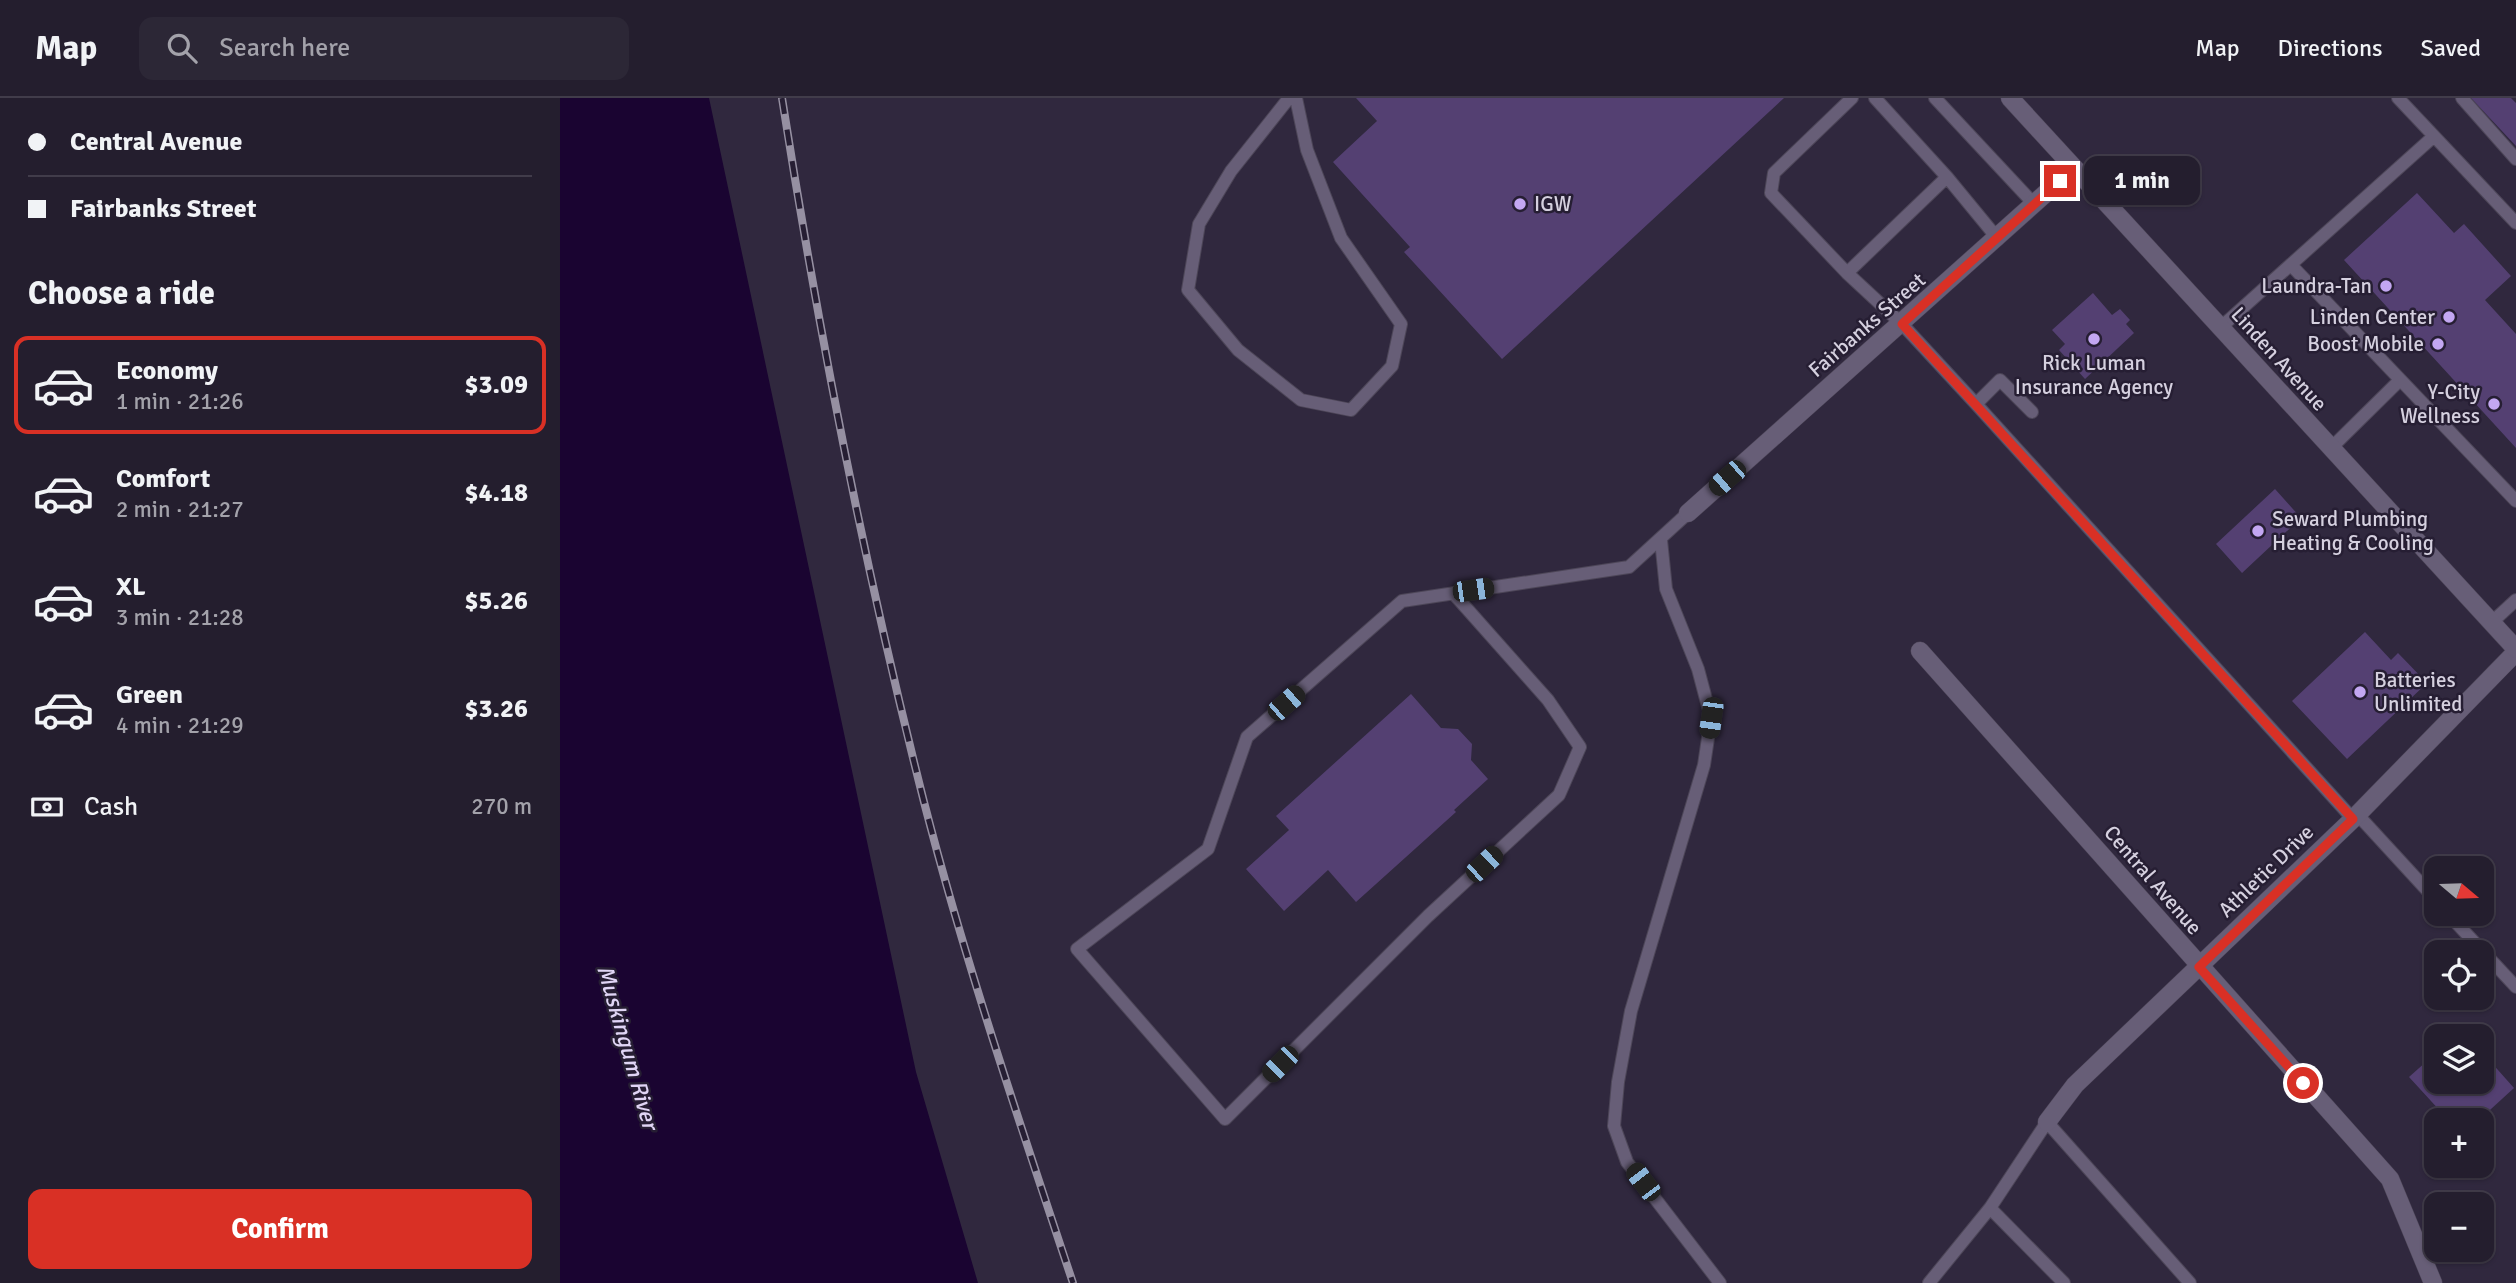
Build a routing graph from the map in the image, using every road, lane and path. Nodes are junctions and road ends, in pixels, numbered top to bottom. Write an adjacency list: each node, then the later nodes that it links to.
1 (1289, 98): 2 (lane)
2 (1296, 98)
3 (1852, 98): 17 (lane)
4 (1875, 98): 12 (lane)
5 (1935, 98): 13 (lane)
6 (2010, 98): 11 (street, Linden Avenue)
7 (2398, 98): 9 (lane)
8 (2462, 98): 10 (lane)
9 (2433, 137): 14 (lane); 16 (lane)
10 (2516, 159)
11 (2074, 169): 13 (street, Fairbanks Street); 19 (street, Linden Avenue)
12 (1947, 177): 15 (lane); 17 (lane)
13 (2035, 205): 15 (street, Fairbanks Street)
14 (2516, 223)
15 (1998, 239): 18 (street, Fairbanks Street)
16 (2291, 265): 19 (lane); 20 (lane)
17 (1847, 272): 18 (lane)
18 (1902, 324): 21 (lane); 25 (street, Fairbanks Street)
19 (2220, 328): 23 (street, Linden Avenue)
20 (2400, 380): 23 (lane); 24 (lane)
21 (1976, 404): 22 (lane); 32 (lane)
22 (2032, 412)
23 (2329, 449): 29 (street, Linden Avenue)
24 (2516, 501)
25 (1688, 513): 26 (lane)
26 (1661, 540): 27 (lane); 39 (lane)
27 (1453, 593): 27 (lane)
28 (2516, 600): 29 (lane)
29 (2491, 623): 31 (street, Linden Avenue)
30 (1920, 651): 35 (street, Central Avenue)
31 (2516, 651): 32 (street, Athletic Drive)
32 (2355, 817): 33 (lane); 35 (street, Athletic Drive)
33 (2424, 888)
34 (2459, 926): 36 (lane)
35 (2199, 967): 37 (street, Athletic Drive); 43 (street, Central Avenue)
36 (2516, 987)
37 (2047, 1122): 38 (lane); 42 (lane)
38 (1990, 1208): 40 (lane); 41 (lane)
39 (1720, 1283)
40 (1929, 1283)
41 (2064, 1283)
42 (2189, 1283)
43 (2434, 1283)

